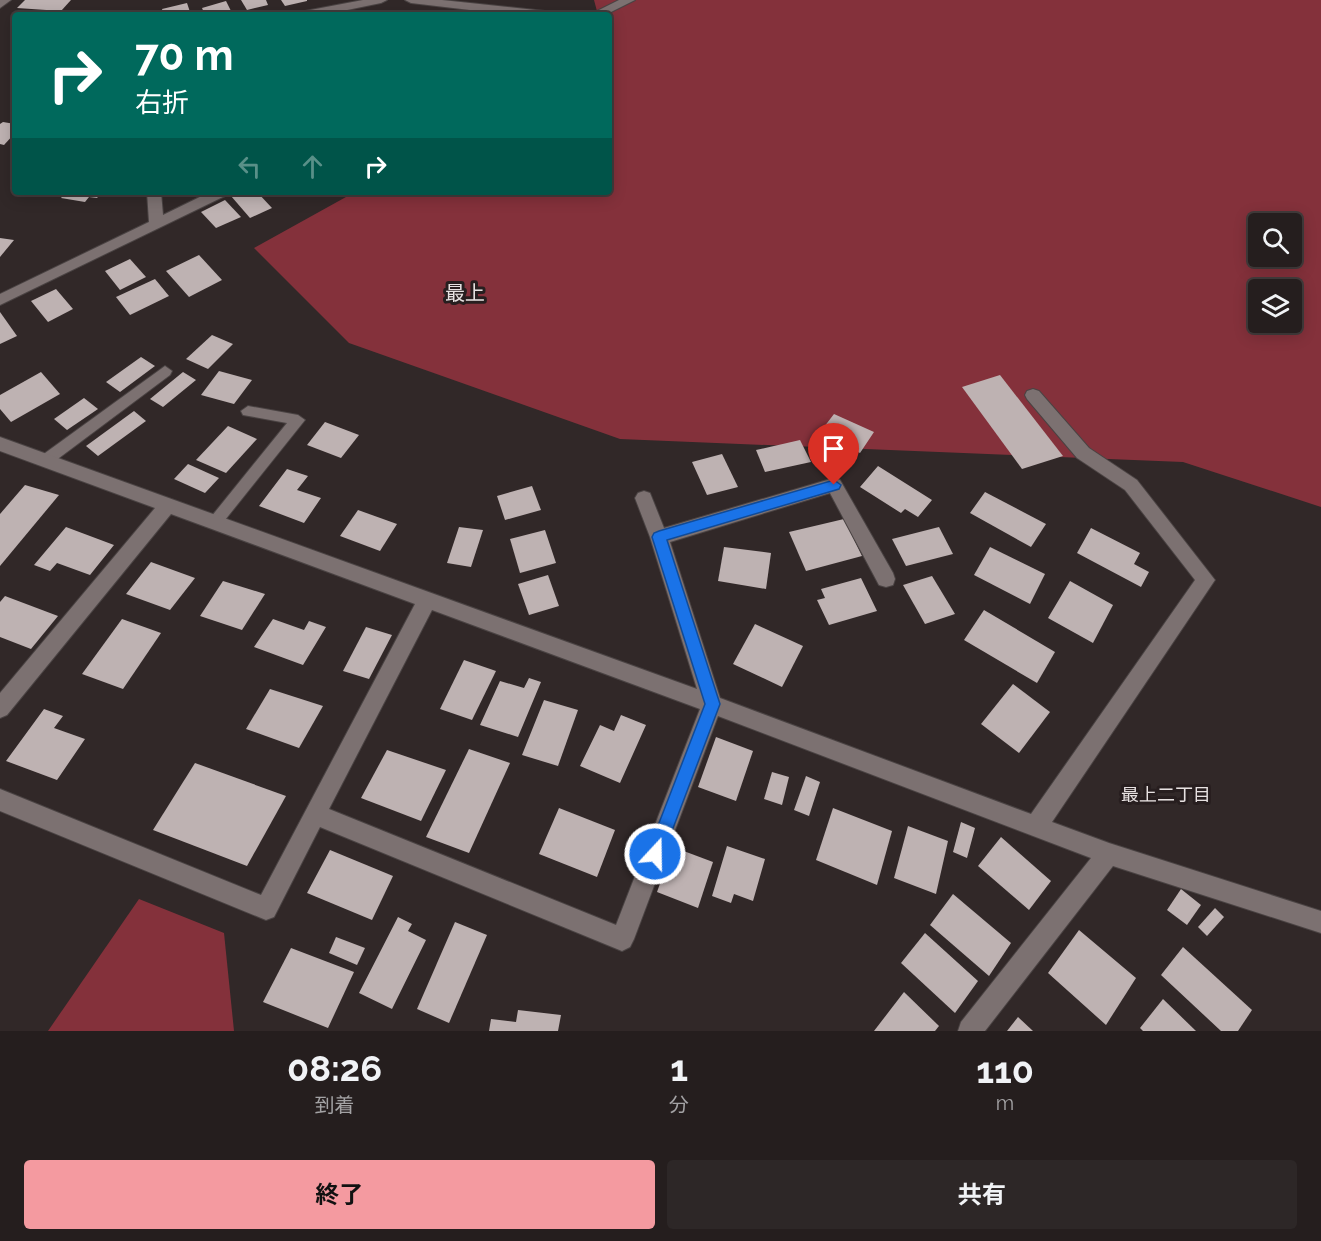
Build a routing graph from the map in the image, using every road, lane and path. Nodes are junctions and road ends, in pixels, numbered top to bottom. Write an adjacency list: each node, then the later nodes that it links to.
1 (5, 0): 6 (street)
2 (381, 0): 5 (street)
3 (411, 0): 9 (street)
4 (629, 0): 10 (street)
5 (361, 2): 7 (street); 8 (street)
6 (0, 4)
7 (318, 12)
8 (365, 12)
9 (518, 12)
10 (601, 12)
11 (154, 195): 13 (street)
12 (216, 195): 13 (street)
13 (156, 223): 14 (street)
14 (0, 300)
15 (165, 371): 19 (lane)
16 (1033, 395): 30 (street)
17 (248, 411): 22 (lane)
18 (0, 444): 19 (street)
19 (46, 460): 21 (street)
20 (644, 498): 23 (street)
21 (169, 504): 22 (street); 27 (street)
22 (216, 521): 25 (street)
23 (659, 537): 24 (street); 26 (street)
24 (886, 579)
25 (428, 601): 26 (street); 29 (street)
26 (712, 704): 29 (street); 30 (street)
27 (0, 708)
28 (0, 800): 29 (street)
29 (314, 814)
30 (1036, 826): 31 (street)
31 (1109, 854): 32 (street); 33 (street)
32 (1321, 922)
33 (970, 1031)

